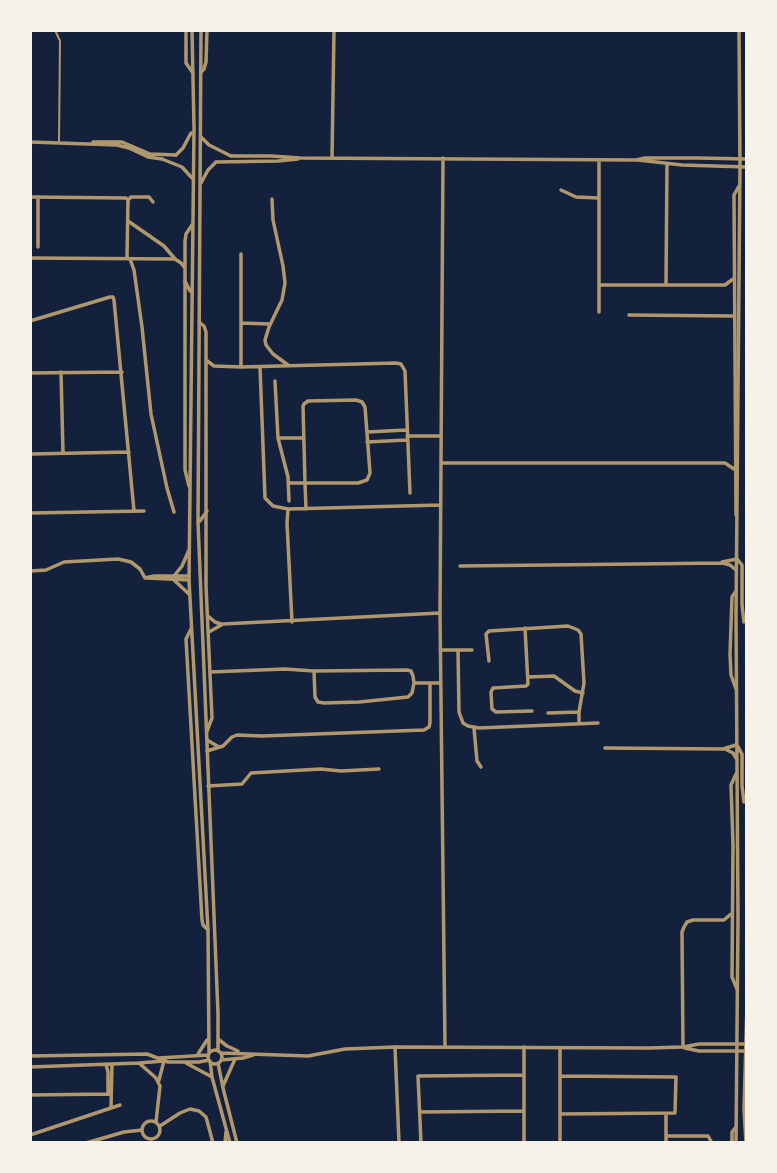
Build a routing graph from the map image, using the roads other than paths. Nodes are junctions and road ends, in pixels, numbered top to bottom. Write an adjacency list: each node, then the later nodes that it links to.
1 (55, 30): 13 (lane)
2 (186, 30): 9 (street)
3 (192, 30): 9 (street)
4 (201, 30): 8 (street)
5 (207, 30): 8 (street)
6 (739, 30): 19 (street)
7 (333, 31): 16 (street)
8 (201, 72): 11 (street)
9 (193, 73): 10 (street)
10 (194, 128): 14 (street); 25 (street)
11 (201, 137): 15 (street); 26 (street)
12 (30, 142): 13 (street)
13 (59, 142): 14 (street)
14 (92, 143): 25 (street)
15 (300, 158): 16 (street); 26 (street)
16 (332, 158): 17 (street)
17 (443, 158): 18 (street); 72 (street)
18 (599, 159): 21 (street); 31 (street)
19 (740, 159): 20 (street); 21 (street); 23 (street)
20 (747, 159)
21 (636, 160): 22 (street)
22 (667, 164): 23 (street); 47 (street)
23 (740, 166): 24 (street); 27 (street)
24 (747, 167)
25 (192, 178): 36 (street)
26 (200, 185): 55 (street)
27 (739, 186): 44 (street); 71 (street)
28 (561, 190): 31 (street)
29 (30, 197): 30 (street)
30 (38, 197): 33 (street); 37 (street)
31 (599, 198): 46 (street)
32 (272, 199): 57 (street)
33 (128, 200): 34 (street); 35 (street)
34 (153, 202)
35 (128, 222): 41 (street); 42 (street)
36 (192, 225): 38 (street); 49 (street)
37 (38, 247)
38 (185, 250): 42 (street); 43 (street)
39 (241, 254): 56 (street)
40 (30, 258): 41 (street)
41 (128, 258): 42 (street); 96 (street)
42 (175, 259): 43 (street)
43 (185, 268): 45 (street)
44 (734, 277): 48 (street); 50 (street)
45 (185, 281): 49 (street); 86 (street)
46 (599, 285): 47 (street); 51 (street)
47 (666, 285): 48 (street)
48 (725, 285): 50 (street)
49 (192, 294): 86 (street)
50 (734, 295): 53 (street)
51 (599, 312)
52 (629, 315): 53 (street)
53 (734, 316): 71 (street)
54 (30, 321): 64 (street)
55 (199, 322): 58 (street); 100 (street)
56 (241, 323): 57 (street); 61 (street)
57 (270, 324): 60 (street)
58 (205, 358): 59 (street); 66 (street)
59 (214, 366): 61 (street); 66 (street)
60 (290, 366): 62 (street); 68 (street)
61 (240, 367): 62 (street)
62 (260, 367): 91 (street)
63 (61, 372): 64 (street); 65 (street); 78 (street)
64 (122, 372): 77 (street)
65 (30, 373)
66 (205, 376): 95 (street)
67 (275, 381): 73 (street)
68 (407, 430): 70 (street); 75 (street)
69 (747, 430): 89 (street)
70 (367, 432): 74 (street); 76 (street)
71 (737, 435): 80 (street); 99 (street)
72 (441, 436): 75 (street); 81 (street)
73 (278, 438): 74 (street); 84 (street)
74 (304, 438): 85 (street)
75 (407, 438): 76 (street); 87 (street)
76 (368, 442): 85 (street)
77 (129, 452): 78 (street); 93 (street)
78 (63, 453): 79 (street)
79 (30, 454)
80 (735, 455): 82 (street); 83 (street)
81 (441, 463): 82 (street); 90 (street)
82 (725, 463): 83 (street)
83 (735, 470): 99 (street)
84 (288, 483): 85 (street); 88 (street)
85 (305, 483): 92 (street)
86 (190, 488): 101 (street)
87 (410, 493)
88 (289, 501)
89 (747, 504)
90 (441, 505): 92 (street); 111 (street)
91 (288, 509): 92 (street); 113 (street)
92 (306, 509)
93 (134, 511): 94 (street); 97 (street)
94 (144, 511)
95 (207, 511): 100 (street); 112 (street)
96 (174, 512)
97 (30, 513)
98 (747, 513): 107 (street)
99 (738, 521): 102 (street)
100 (198, 522): 135 (street)
101 (189, 548): 108 (street); 109 (street)
102 (737, 559): 103 (street); 106 (street); 116 (street)
103 (719, 563): 104 (street); 106 (street)
104 (460, 566)
105 (30, 571): 108 (street)
106 (737, 572): 137 (street)
107 (747, 573): 116 (street)
108 (174, 578): 109 (street); 110 (street)
109 (189, 578): 110 (street)
110 (190, 596): 153 (street)
111 (440, 614): 113 (street); 118 (street)
112 (208, 616): 114 (street); 117 (street)
113 (292, 622): 114 (street)
114 (223, 624): 117 (street)
115 (525, 628): 121 (street); 124 (street); 128 (street)
116 (747, 631): 147 (street)
117 (209, 632): 123 (street)
118 (440, 650): 119 (street); 127 (street)
119 (458, 650): 120 (street); 134 (street)
120 (472, 650)
121 (489, 661)
122 (314, 671): 123 (street); 125 (street); 125 (street)
123 (210, 672): 135 (street)
124 (528, 677): 128 (street); 129 (street)
125 (414, 683): 126 (street)
126 (430, 683): 127 (street); 138 (street)
127 (441, 683): 157 (street)
128 (583, 693): 130 (street)
129 (532, 711)
130 (579, 712): 131 (street); 133 (street)
131 (548, 713)
132 (598, 723): 133 (street)
133 (579, 724): 134 (street)
134 (474, 728): 143 (street)
135 (207, 731): 136 (street)
136 (207, 740): 138 (street); 141 (street)
137 (736, 745): 140 (street); 142 (street); 147 (street)
138 (219, 747): 141 (street)
139 (604, 748): 140 (street)
140 (723, 749): 142 (street)
141 (207, 751): 146 (street)
142 (736, 758): 145 (street)
143 (481, 767)
144 (379, 769): 146 (street)
145 (736, 774): 148 (street); 151 (street)
146 (208, 786): 154 (street)
147 (746, 811): 152 (street)
148 (733, 913): 149 (street); 150 (street)
149 (724, 920): 150 (street); 160 (street)
150 (733, 928): 151 (street)
151 (737, 989): 155 (street)
152 (747, 1004): 156 (street)
153 (209, 1035): 166 (street); 169 (street)
154 (218, 1039): 164 (street); 165 (street)
155 (737, 1044): 156 (street); 160 (street); 162 (street)
156 (746, 1044): 163 (street)
157 (445, 1046): 158 (street); 159 (street)
158 (395, 1047): 167 (street); 204 (street)
159 (524, 1047): 161 (street); 179 (street)
160 (683, 1047): 161 (street); 162 (street)
161 (560, 1048): 180 (street)
162 (737, 1051): 163 (street); 210 (street)
163 (746, 1051): 195 (street)
164 (219, 1052): 165 (street); 169 (street); 173 (street)
165 (243, 1053): 167 (street)
166 (197, 1055): 169 (street); 170 (street)
167 (254, 1055): 171 (street)
168 (30, 1056): 170 (street)
169 (209, 1057): 173 (street); 174 (street); 181 (street)
170 (159, 1058): 172 (street)
171 (235, 1059): 173 (street); 183 (street)
172 (164, 1061): 174 (street); 175 (street); 182 (street)
173 (220, 1061): 183 (street)
174 (180, 1062): 181 (street)
175 (139, 1063): 177 (street); 182 (street)
176 (106, 1064): 177 (street); 178 (street); 184 (street)
177 (112, 1064): 184 (street)
178 (30, 1067)
179 (524, 1075): 188 (street); 189 (street)
180 (561, 1076): 190 (street); 191 (street)
181 (212, 1077): 202 (street)
182 (158, 1082): 192 (street)
183 (223, 1088): 203 (street)
184 (109, 1094): 185 (street); 187 (street)
185 (30, 1095)
186 (120, 1105): 187 (street)
187 (111, 1108): 194 (street)
188 (524, 1111): 189 (street); 206 (street)
189 (420, 1112): 205 (street)
190 (666, 1113): 191 (street); 196 (street)
191 (560, 1114): 207 (street)
192 (158, 1124): 193 (street); 198 (street); 201 (street)
193 (142, 1129): 197 (street); 199 (street)
194 (30, 1135)
195 (747, 1135): 211 (street)
196 (666, 1136): 208 (street); 209 (street)
197 (145, 1137): 198 (street); 200 (street)
198 (155, 1141)
199 (86, 1143)
200 (148, 1143)
201 (213, 1143)
202 (228, 1143)
203 (237, 1143)
204 (399, 1143)
205 (421, 1143)
206 (524, 1143)
207 (560, 1143)
208 (666, 1143)
209 (712, 1143)
210 (734, 1143)
211 (746, 1143)

